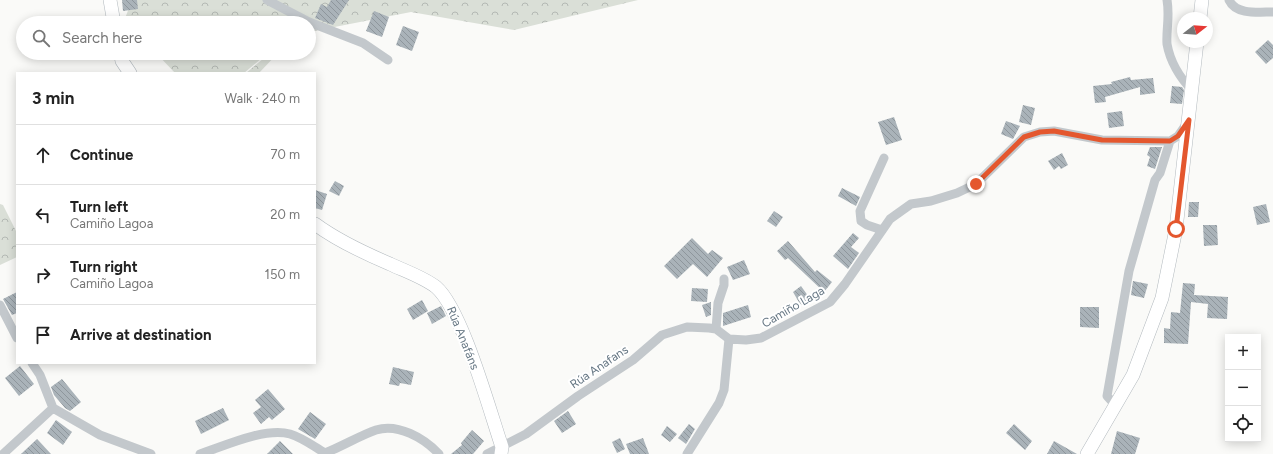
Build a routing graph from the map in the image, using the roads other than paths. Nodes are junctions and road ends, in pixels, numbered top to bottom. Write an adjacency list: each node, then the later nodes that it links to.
1 (110, 0): 8 (main road)
2 (267, 0): 9 (street)
3 (1167, 0): 15 (street)
4 (1202, 0): 6 (main road)
5 (1229, 0): 7 (street)
6 (1201, 12)
7 (1273, 12)
8 (113, 16)
9 (298, 16)
10 (316, 25): 13 (street)
11 (1196, 48): 15 (main road)
12 (122, 60): 14 (main road)
13 (388, 60)
14 (129, 72)
15 (1192, 90): 16 (main road)
16 (1189, 120): 17 (street); 27 (main road)
17 (1170, 141): 20 (street, Camiño Laga); 27 (street)
18 (884, 158): 20 (street)
19 (316, 225): 29 (main road, Rúa Anafáns)
20 (882, 230): 25 (street, Camiño Laga)
21 (724, 279): 23 (street)
22 (0, 305): 24 (street)
23 (716, 329): 25 (street); 29 (street, Rúa Anafans)
24 (16, 336)
25 (729, 339): 36 (street)
26 (33, 364): 28 (street)
27 (1116, 406): 37 (main road)
28 (53, 408): 30 (street); 31 (street)
29 (501, 450): 35 (street, Rúa Anafans)
30 (3, 454)
31 (151, 454)
32 (200, 454): 33 (street)
33 (325, 454): 34 (street)
34 (439, 454)
35 (487, 454)
36 (687, 454)
37 (1087, 454)

